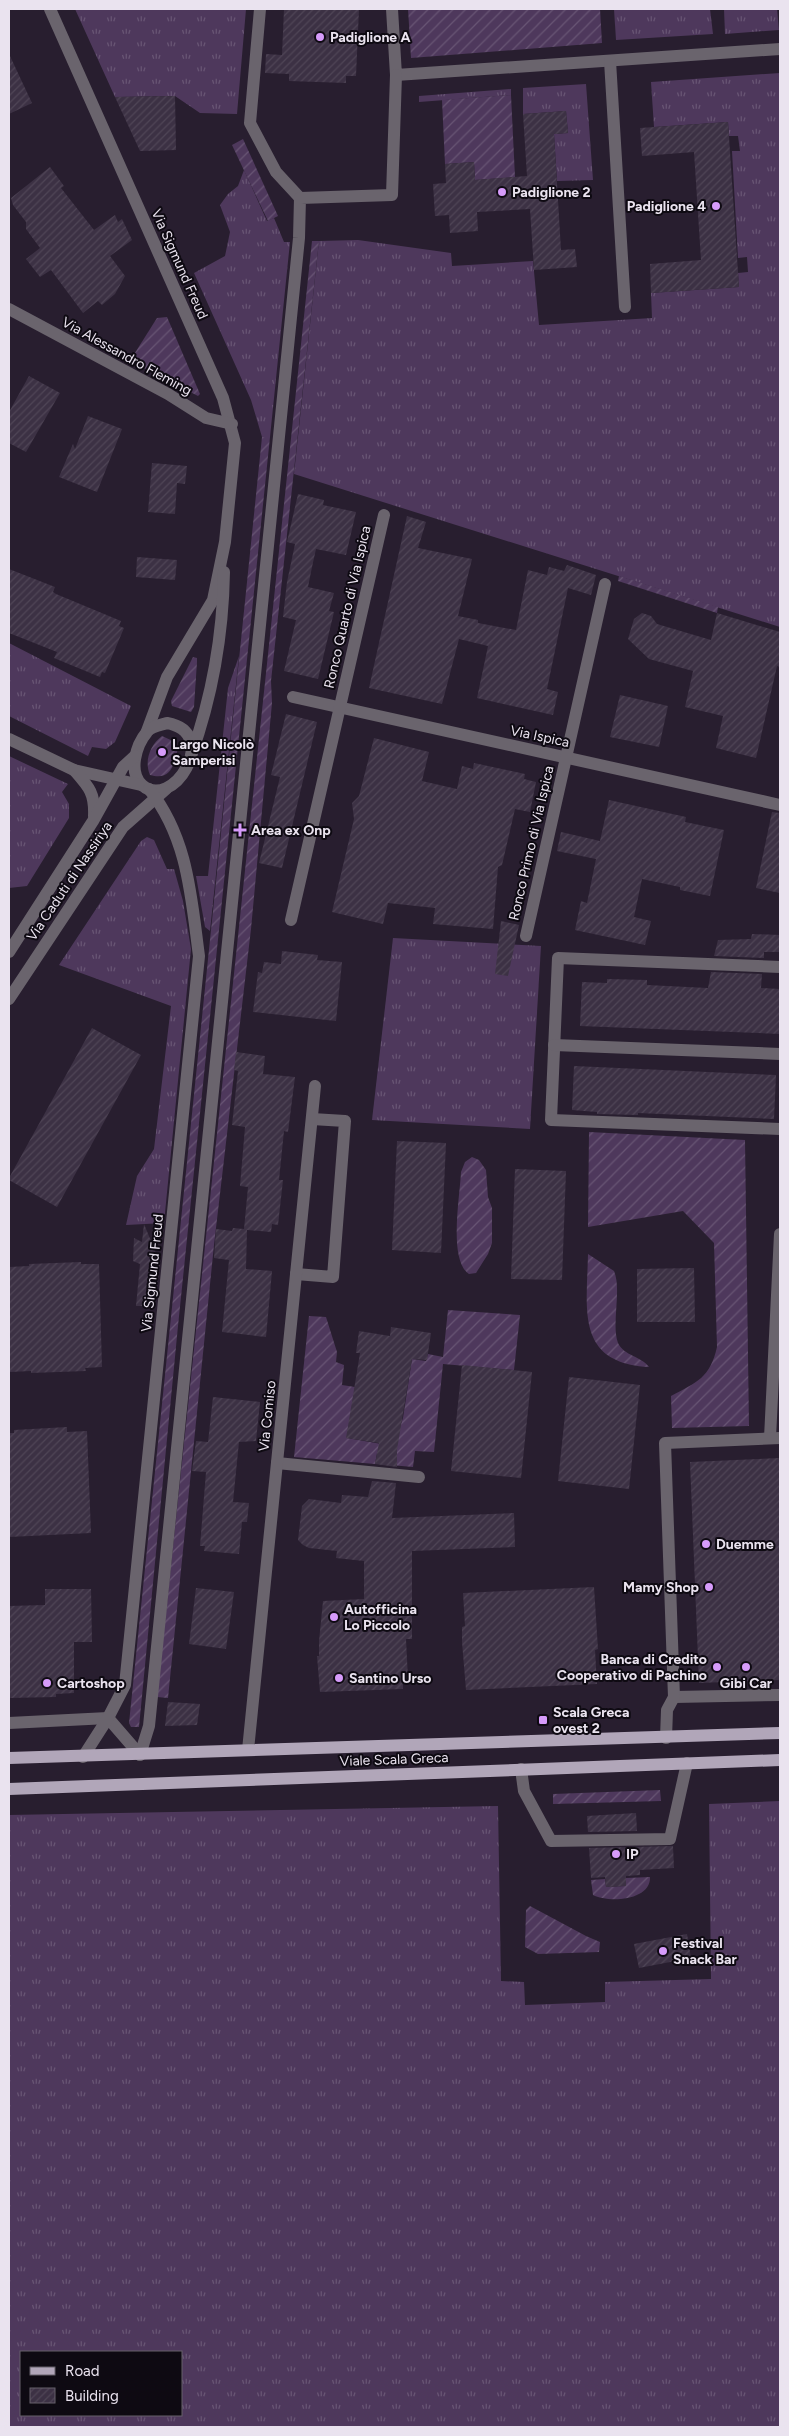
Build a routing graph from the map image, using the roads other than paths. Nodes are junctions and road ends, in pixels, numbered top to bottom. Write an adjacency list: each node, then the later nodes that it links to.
1 (50, 9): 10 (street, Via Sigmund Freud)
2 (260, 9): 7 (street)
3 (392, 9): 6 (street)
4 (780, 49): 5 (street)
5 (610, 61): 6 (street); 8 (street)
6 (396, 75): 7 (street)
7 (300, 198): 50 (street)
8 (625, 307)
9 (9, 309): 10 (street, Via Alessandro Fleming)
10 (232, 424): 12 (street, Via Sigmund Freud)
11 (384, 515): 15 (street, Ronco Quarto di Via Ispica)
12 (224, 542): 16 (street); 19 (street)
13 (605, 584): 20 (street, Ronco Primo di Via Ispica)
14 (293, 697): 15 (street, Via Ispica)
15 (340, 707): 20 (street, Via Ispica); 28 (street, Ronco Quarto di Via Ispica)
16 (147, 731): 18 (street); 19 (street)
17 (9, 739): 22 (street)
18 (135, 756): 21 (street, Via Caduti di Nassiriya); 25 (street)
19 (191, 756): 25 (street)
20 (566, 757): 26 (street, Via Ispica); 29 (street, Ronco Primo di Via Ispica)
21 (123, 767): 23 (street); 24 (street, Via Caduti di Nassiriya)
22 (74, 770): 23 (street); 27 (street)
23 (96, 776): 24 (street)
24 (115, 780): 25 (street); 27 (street, Via Caduti di Nassiriya)
25 (149, 791): 32 (street, Via Caduti di Nassiriya); 45 (street, Via Sigmund Freud)
26 (780, 805)
27 (93, 821): 30 (street, Via Caduti di Nassiriya)
28 (291, 920)
29 (526, 936)
30 (9, 952)
31 (780, 967): 33 (street)
32 (9, 998)
33 (554, 1045): 34 (street); 37 (street)
34 (780, 1054)
35 (315, 1086): 36 (street, Via Comiso)
36 (312, 1119): 39 (street, Via Comiso); 39 (street)
37 (780, 1129)
38 (780, 1234): 40 (street)
39 (296, 1274): 41 (street, Via Comiso)
40 (775, 1438): 44 (street)
41 (277, 1463): 42 (street); 49 (street, Via Comiso)
42 (419, 1477)
43 (780, 1694): 44 (street)
44 (674, 1697): 48 (street)
45 (108, 1718): 46 (street); 50 (street); 51 (street, Via Sigmund Freud)
46 (9, 1723)
47 (780, 1733): 48 (main road, Viale Scala Greca)
48 (666, 1738): 49 (main road, Viale Scala Greca)
49 (248, 1750): 50 (main road, Viale Scala Greca)
50 (140, 1755): 51 (main road, Viale Scala Greca)
51 (83, 1757): 52 (main road, Viale Scala Greca)
52 (9, 1758)
53 (780, 1760): 54 (main road, Viale Scala Greca)
54 (687, 1763): 55 (main road, Viale Scala Greca); 55 (street)
55 (521, 1769): 56 (main road, Viale Scala Greca)
56 (9, 1789)

